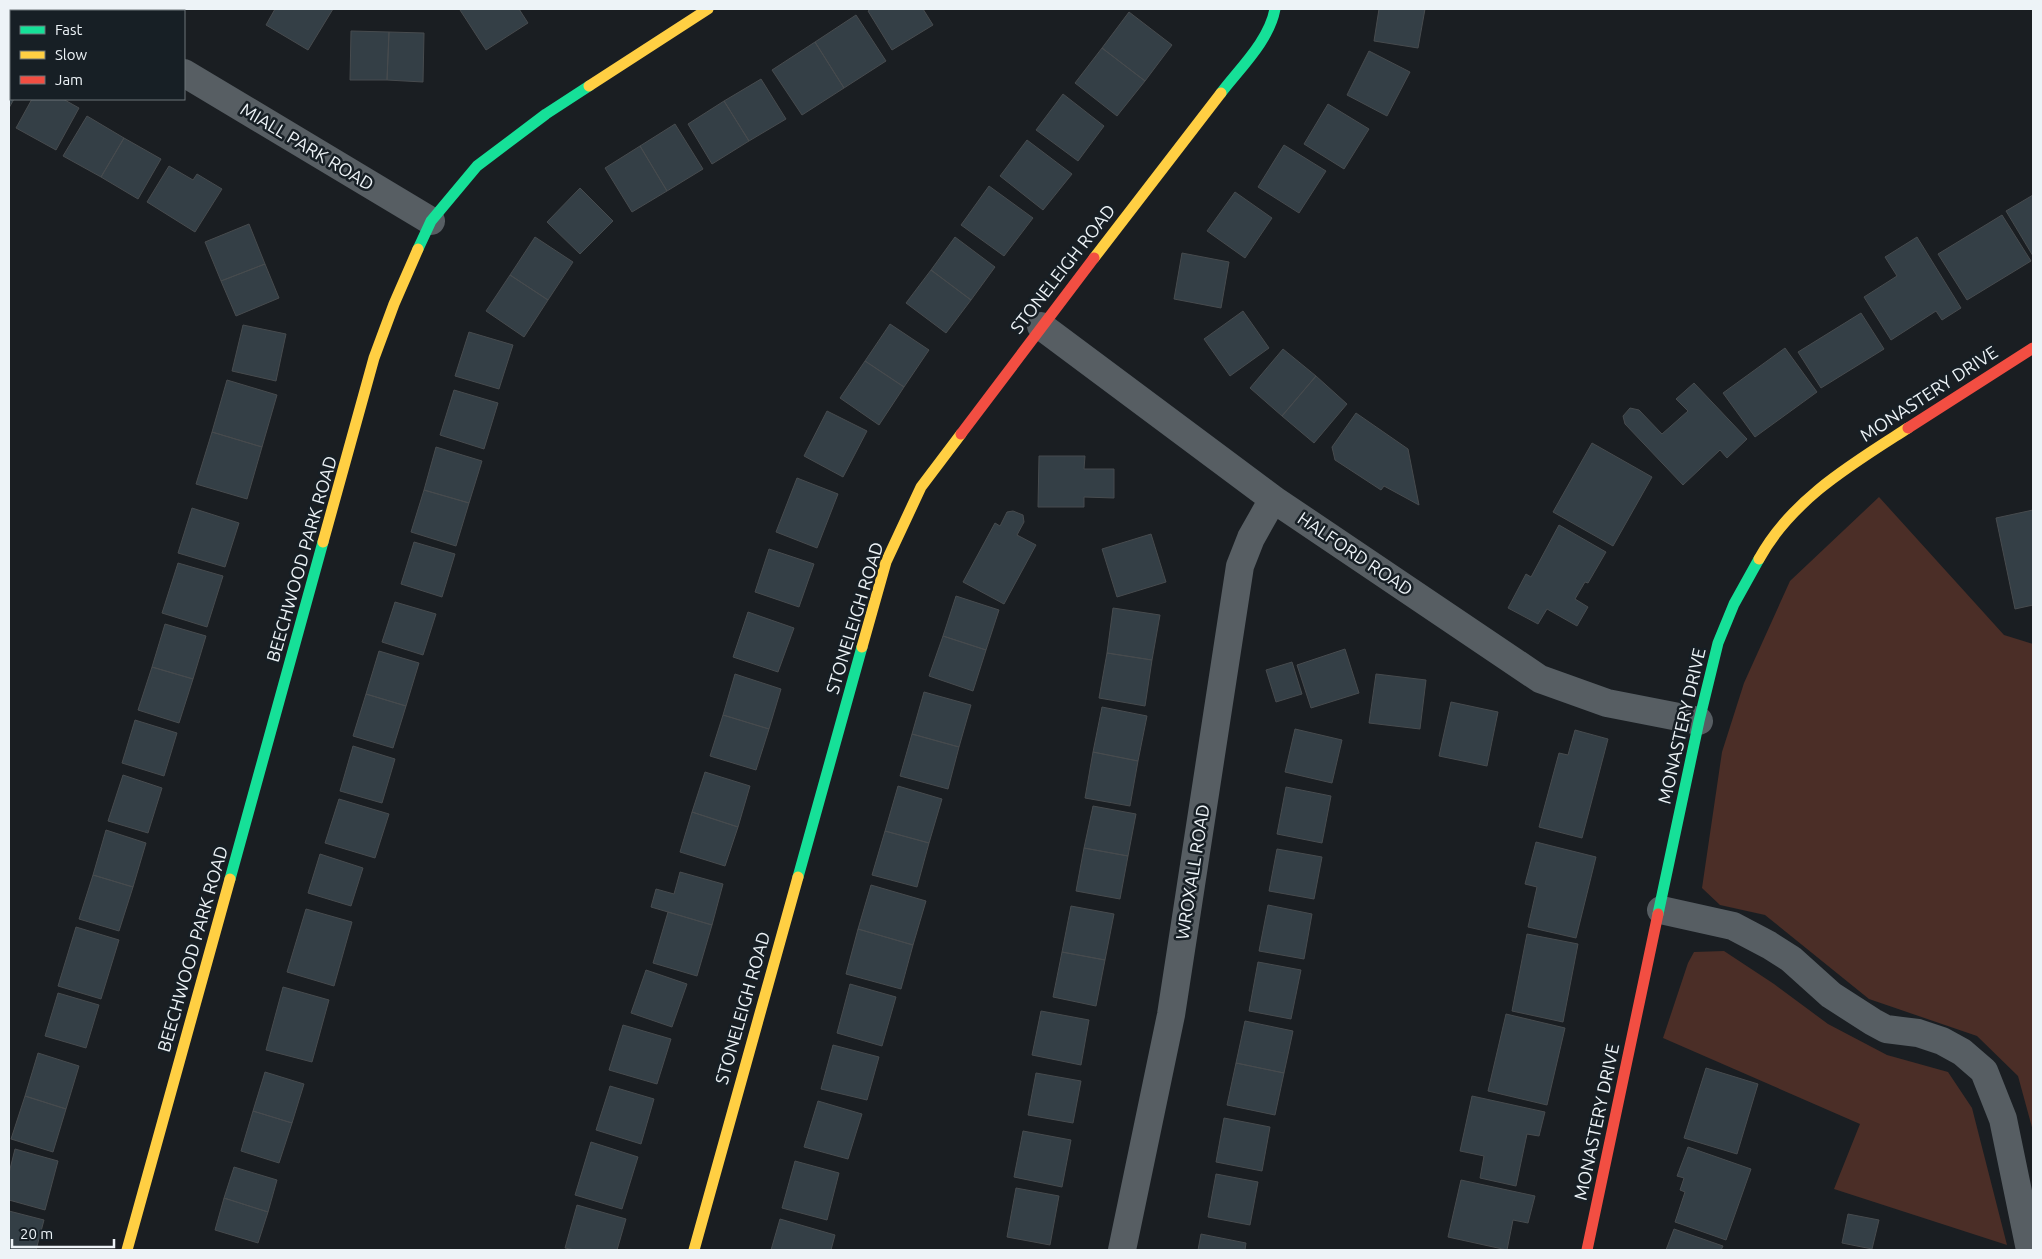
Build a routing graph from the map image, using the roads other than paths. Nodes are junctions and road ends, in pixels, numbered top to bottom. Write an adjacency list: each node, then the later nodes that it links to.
1 (708, 9): 4 (street, BEECHWOOD PARK ROAD)
2 (1275, 9): 5 (street, STONELEIGH ROAD)
3 (185, 75): 4 (street, MIALL PARK ROAD)
4 (431, 221): 10 (street, BEECHWOOD PARK ROAD)
5 (1041, 326): 7 (street, HALFORD ROAD); 11 (street, STONELEIGH ROAD)
6 (2033, 348): 8 (street, MONASTERY DRIVE)
7 (1273, 499): 8 (street, HALFORD ROAD); 12 (street, WROXALL ROAD)
8 (1699, 721): 9 (street, MONASTERY DRIVE)
9 (1661, 910): 13 (street, MONASTERY DRIVE); 14 (street)
10 (127, 1250)
11 (694, 1250)
12 (1122, 1250)
13 (1587, 1250)
14 (2030, 1250)

